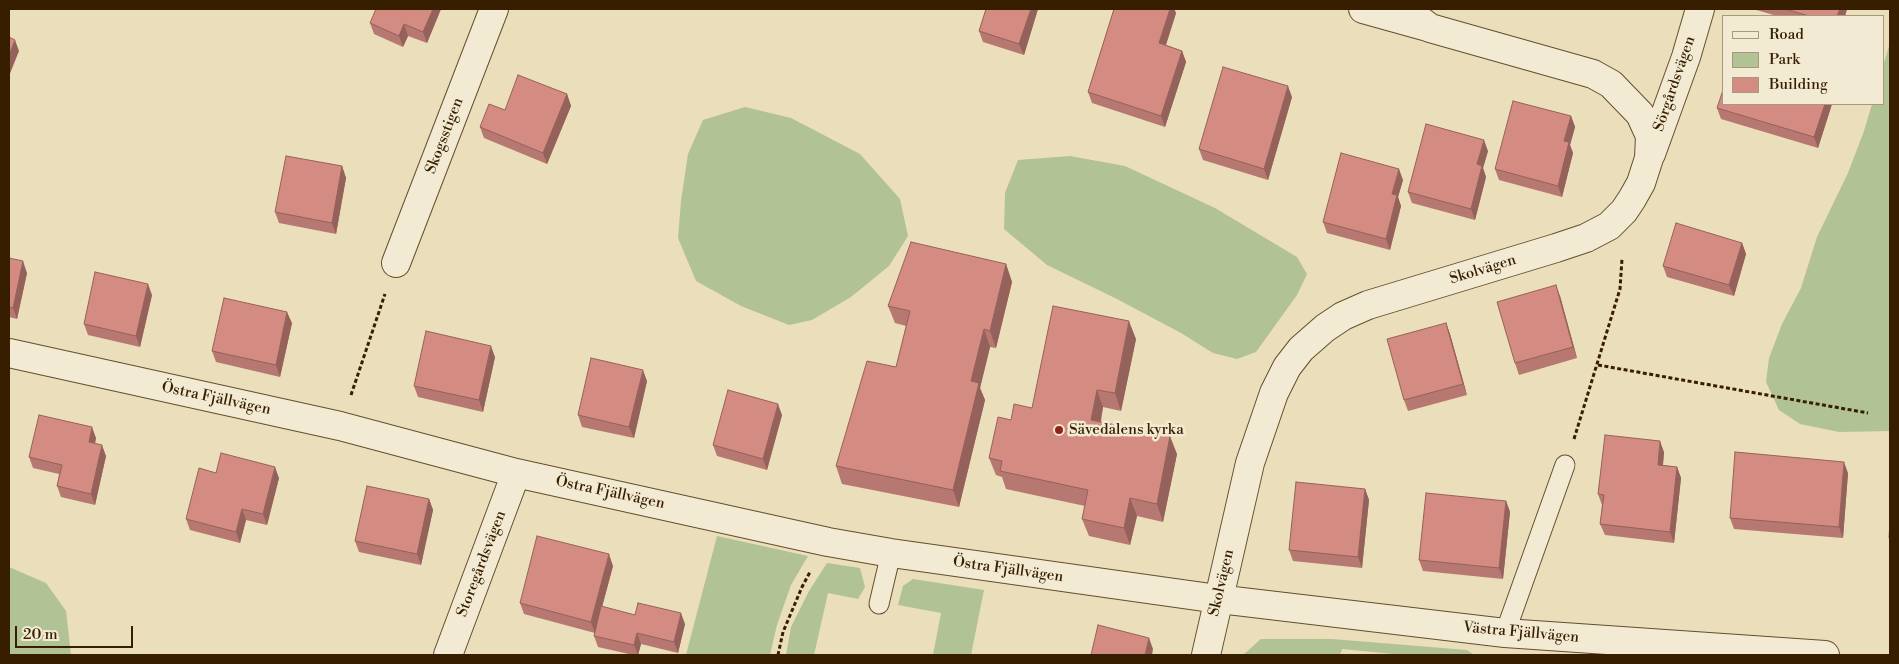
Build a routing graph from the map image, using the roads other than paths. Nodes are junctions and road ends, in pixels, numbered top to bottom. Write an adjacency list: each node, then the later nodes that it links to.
1 (494, 9): 7 (street, Skogsstigen)
2 (1363, 9): 5 (street)
3 (1405, 9): 5 (street, Skolvägen)
4 (1700, 9): 6 (street, Sörgårdsvägen)
5 (1430, 28): 6 (street, Skolvägen)
6 (1650, 158): 12 (street, Skolvägen)
7 (396, 263)
8 (9, 354): 10 (street, Östra Fjällvägen)
9 (1565, 465): 14 (lane)
10 (516, 473): 11 (street, Östra Fjällvägen); 15 (street, Storegårdsvägen)
11 (891, 553): 12 (street, Östra Fjällvägen); 13 (lane)
12 (1218, 599): 14 (street, Västra Fjällvägen); 16 (street, Skolvägen)
13 (879, 604)
14 (1505, 633): 17 (street, Västra Fjällvägen)
15 (448, 655)
16 (1206, 655)
17 (1824, 655)

